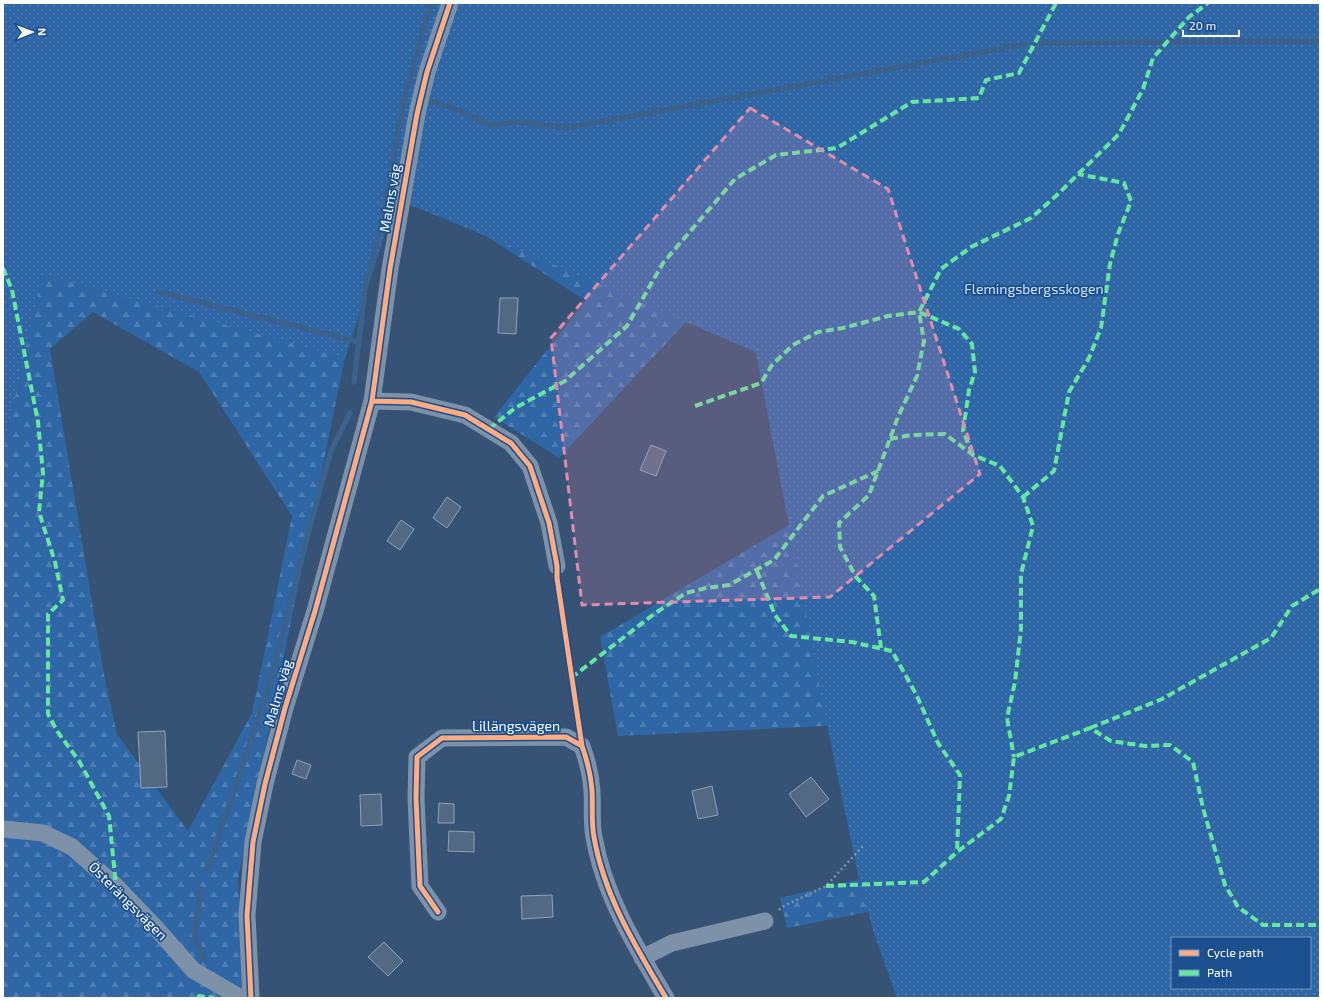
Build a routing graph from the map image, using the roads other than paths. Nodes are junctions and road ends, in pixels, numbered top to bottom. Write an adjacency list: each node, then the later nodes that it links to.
1 (450, 3): 2 (street, Malms väg)
2 (372, 401): 3 (street); 9 (street, Malms väg)
3 (558, 566)
4 (3, 829): 8 (street, Österängsvägen)
5 (438, 912): 7 (street, Lillängsvägen)
6 (764, 921): 7 (street)
7 (642, 958): 10 (street, Lillängsvägen)
8 (241, 998)
9 (251, 998)
10 (666, 998)

